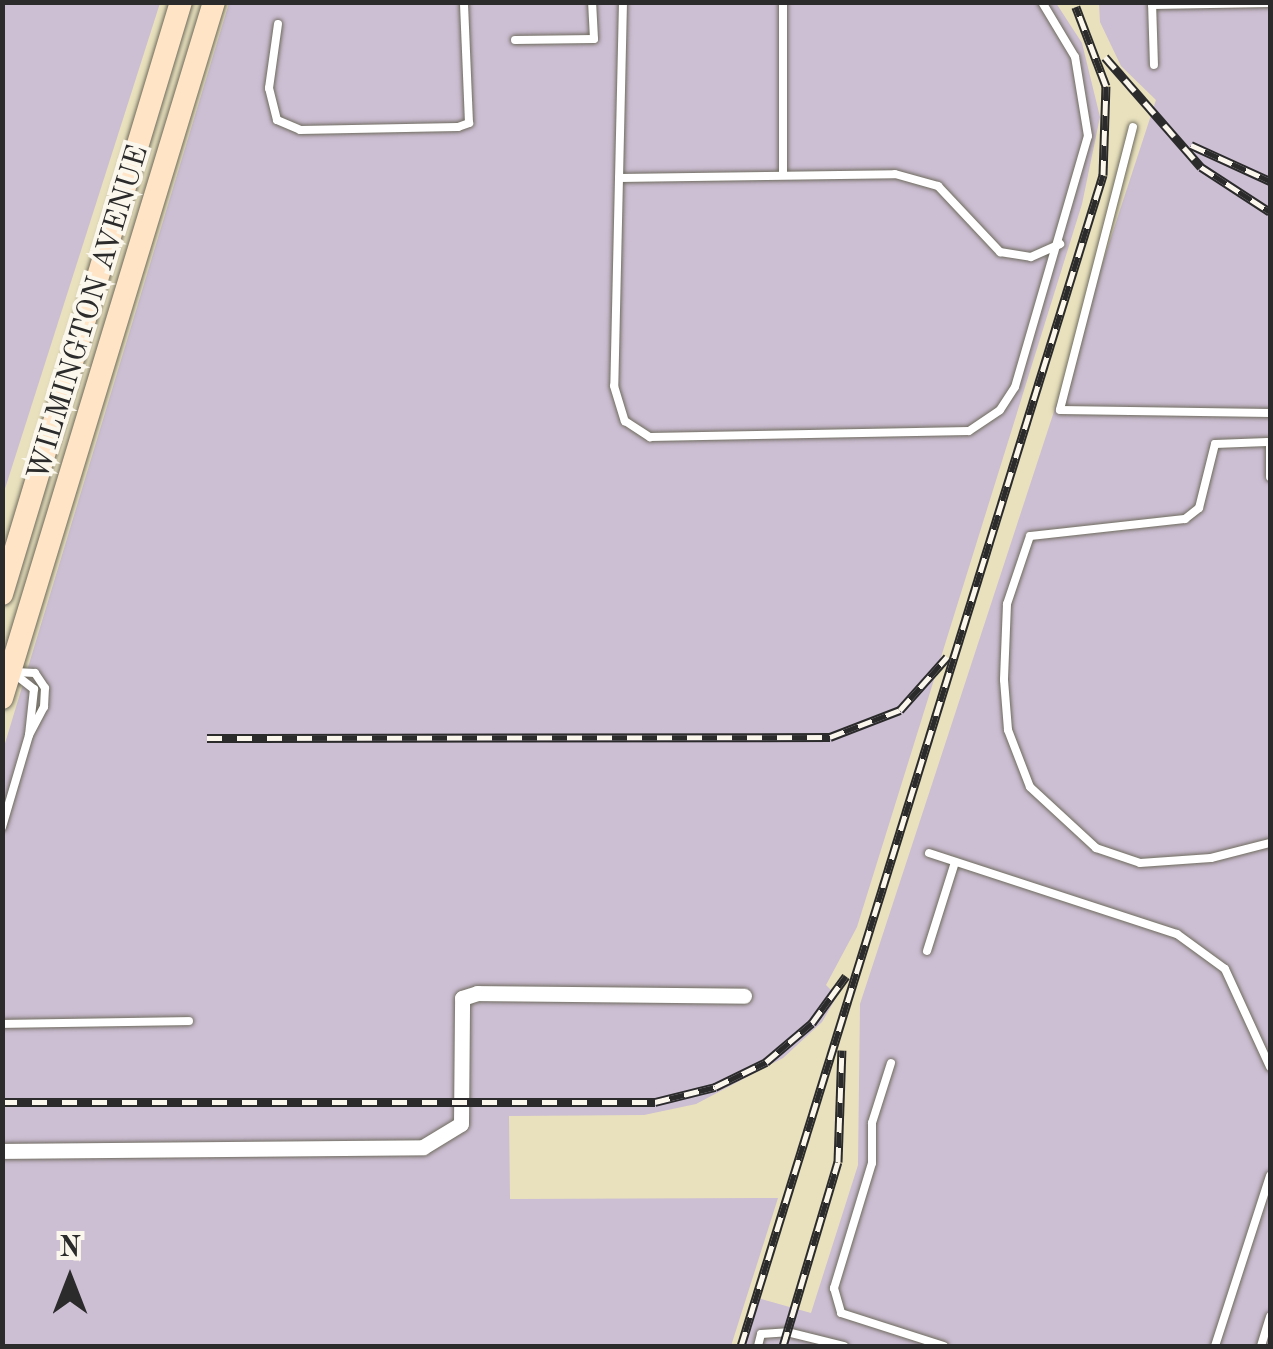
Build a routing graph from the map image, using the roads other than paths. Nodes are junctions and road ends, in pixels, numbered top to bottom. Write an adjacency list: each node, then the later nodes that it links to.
1 (181, 2): 20 (main road, WILMINGTON AVENUE)
2 (214, 2): 21 (main road, WILMINGTON AVENUE)
3 (464, 2): 10 (lane)
4 (592, 2): 11 (lane)
5 (623, 2): 15 (lane)
6 (783, 2): 14 (lane)
7 (1042, 2): 16 (lane)
8 (1270, 3): 9 (lane)
9 (1152, 4): 12 (lane)
10 (278, 24)
11 (515, 40)
12 (1154, 65)
13 (1133, 127): 17 (lane)
14 (782, 173): 15 (lane); 16 (lane)
15 (619, 178): 16 (lane)
16 (1060, 244)
17 (1270, 413)
18 (1269, 442): 19 (lane); 24 (lane)
19 (1270, 477)
20 (2, 594)
21 (7, 670): 22 (main road, WILMINGTON AVENUE); 23 (lane)
22 (2, 698)
23 (2, 827)
24 (1270, 843)
25 (928, 853): 26 (lane)
26 (955, 862): 27 (lane); 32 (lane)
27 (927, 950)
28 (744, 996): 33 (street)
29 (189, 1021): 30 (lane)
30 (2, 1024)
31 (891, 1063): 38 (lane)
32 (1270, 1067)
33 (2, 1151)
34 (1270, 1176): 39 (lane)
35 (1270, 1316): 40 (lane)
36 (758, 1346): 37 (lane)
37 (844, 1346)
38 (944, 1346)
39 (1215, 1346)
40 (1261, 1346)

